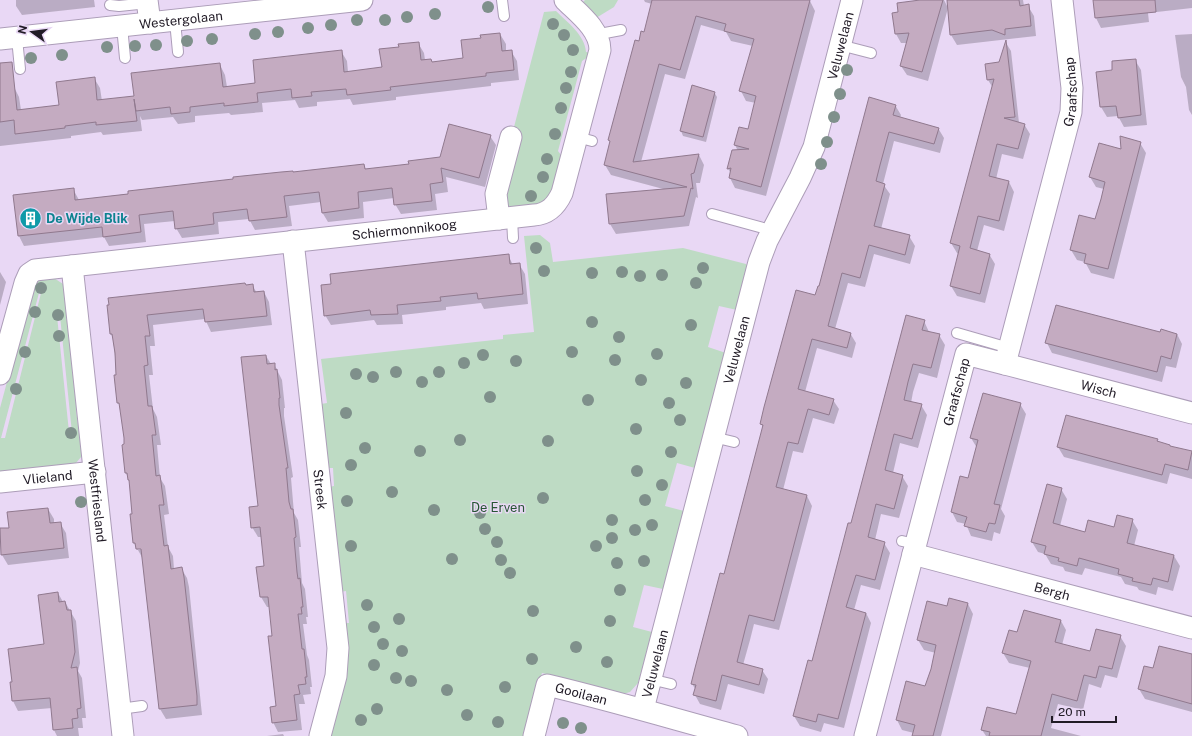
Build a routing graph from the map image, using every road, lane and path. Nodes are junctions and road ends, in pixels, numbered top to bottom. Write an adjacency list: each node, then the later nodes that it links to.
1 (362, 0): 9 (street, Westergolaan)
2 (502, 0): 8 (lane)
3 (565, 0): 13 (street)
4 (852, 0): 15 (street, Veluwelaan)
5 (1062, 0): 27 (street, Graafschap)
6 (147, 1): 7 (lane); 10 (street)
7 (110, 5)
8 (504, 16)
9 (175, 21): 10 (street, Westergolaan); 16 (lane)
10 (150, 23): 11 (street, Westergolaan)
11 (122, 26): 14 (street, Westergolaan); 18 (lane)
12 (621, 30): 13 (lane)
13 (598, 37): 22 (street, Schiermonnikoog)
14 (8, 39): 19 (lane)
15 (840, 45): 17 (lane); 23 (street, Veluwelaan)
16 (178, 52)
17 (871, 53)
18 (125, 58)
19 (20, 69)
20 (511, 137): 22 (street)
21 (712, 214): 23 (lane)
22 (508, 225): 24 (street, Schiermonnikoog)
23 (771, 233): 30 (street, Veluwelaan)
24 (293, 241): 25 (street, Schiermonnikoog); 42 (street, Streek)
25 (72, 266): 28 (street, Schiermonnikoog); 32 (street, Westfriesland)
26 (957, 333): 27 (lane)
27 (1007, 356): 29 (street, Wisch); 34 (street, Graafschap)
28 (0, 374)
29 (1192, 413)
30 (713, 437): 31 (lane); 36 (street, Veluwelaan)
31 (734, 442)
32 (95, 472): 33 (street, Vlieland); 39 (street, Westfriesland)
33 (0, 482)
34 (910, 546): 35 (street, Bergh); 45 (street, Graafschap)
35 (1192, 628)
36 (650, 679): 37 (lane); 40 (street, Veluwelaan)
37 (670, 684)
38 (142, 706): 39 (lane)
39 (120, 709): 41 (street, Westfriesland)
40 (643, 709): 43 (street, Gooilaan); 44 (street)
41 (123, 736)
42 (320, 736)
43 (534, 736)
44 (737, 736)
45 (865, 736)

